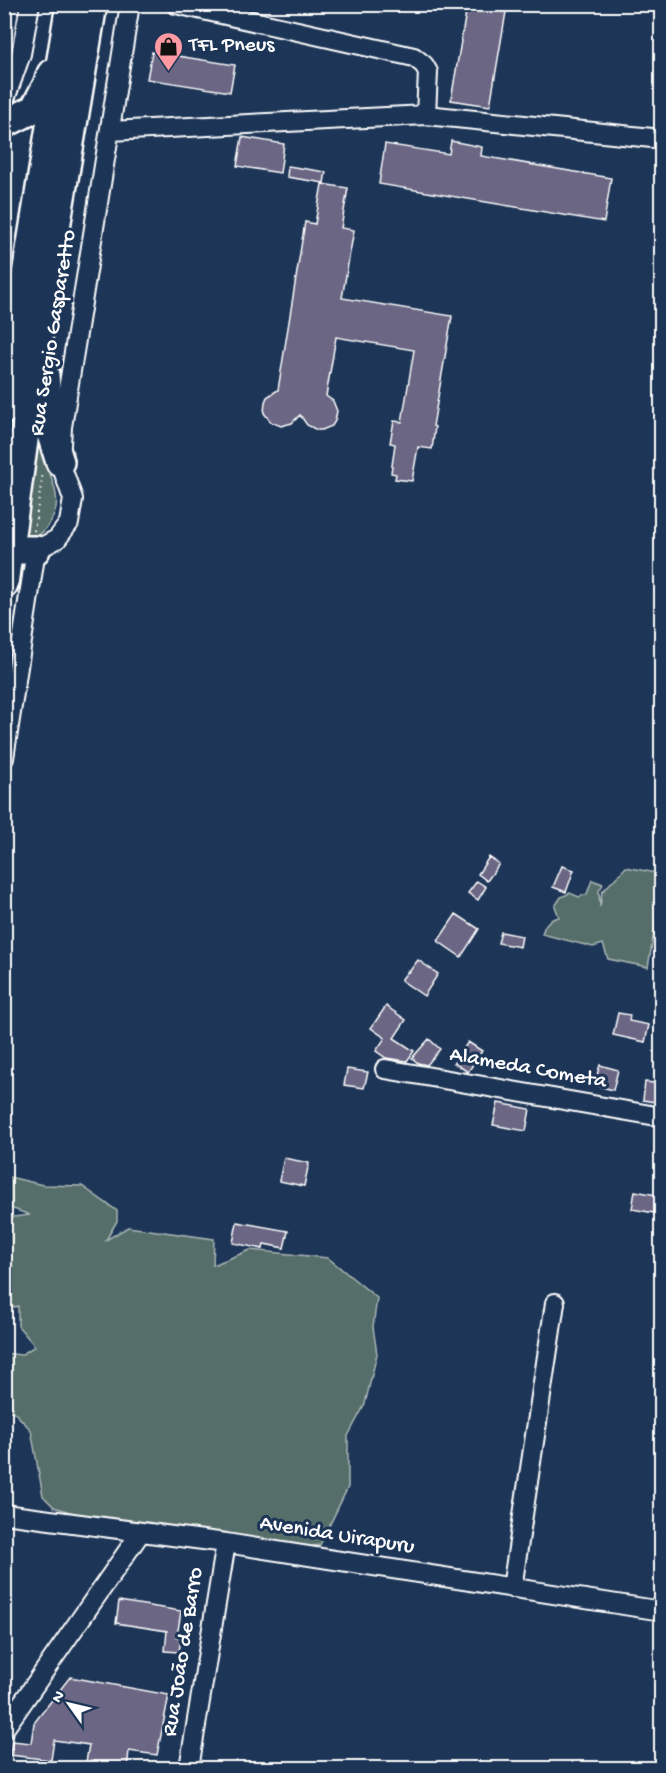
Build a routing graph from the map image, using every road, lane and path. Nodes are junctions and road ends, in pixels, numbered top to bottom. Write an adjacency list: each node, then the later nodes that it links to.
1 (10, 4): 7 (street)
2 (30, 4): 8 (street)
3 (93, 4): 13 (highway)
4 (130, 4): 11 (street, Rua Sergio Gasparetto)
5 (176, 4): 9 (street)
6 (68, 17): 10 (highway); 14 (highway)
7 (4, 40)
8 (4, 102)
9 (426, 115): 11 (street); 12 (street)
10 (4, 124)
11 (110, 131): 15 (street, Rua Sergio Gasparetto)
12 (662, 139)
13 (41, 318): 15 (highway); 16 (highway)
14 (5, 406)
15 (60, 462): 16 (street, Rua Sergio Gasparetto)
16 (17, 549): 17 (highway); 18 (street)
17 (4, 584)
18 (4, 758)
19 (385, 1069): 20 (street, Alameda Cometa)
20 (662, 1118)
21 (555, 1303): 25 (street)
22 (4, 1514): 23 (street, Avenida Uirapuru)
23 (141, 1532): 24 (street, Avenida Uirapuru); 27 (street)
24 (226, 1543): 25 (street, Avenida Uirapuru); 28 (street, Rua João de Barro)
25 (512, 1588): 26 (street, Avenida Uirapuru)
26 (662, 1611)
27 (4, 1729)
28 (189, 1768)

